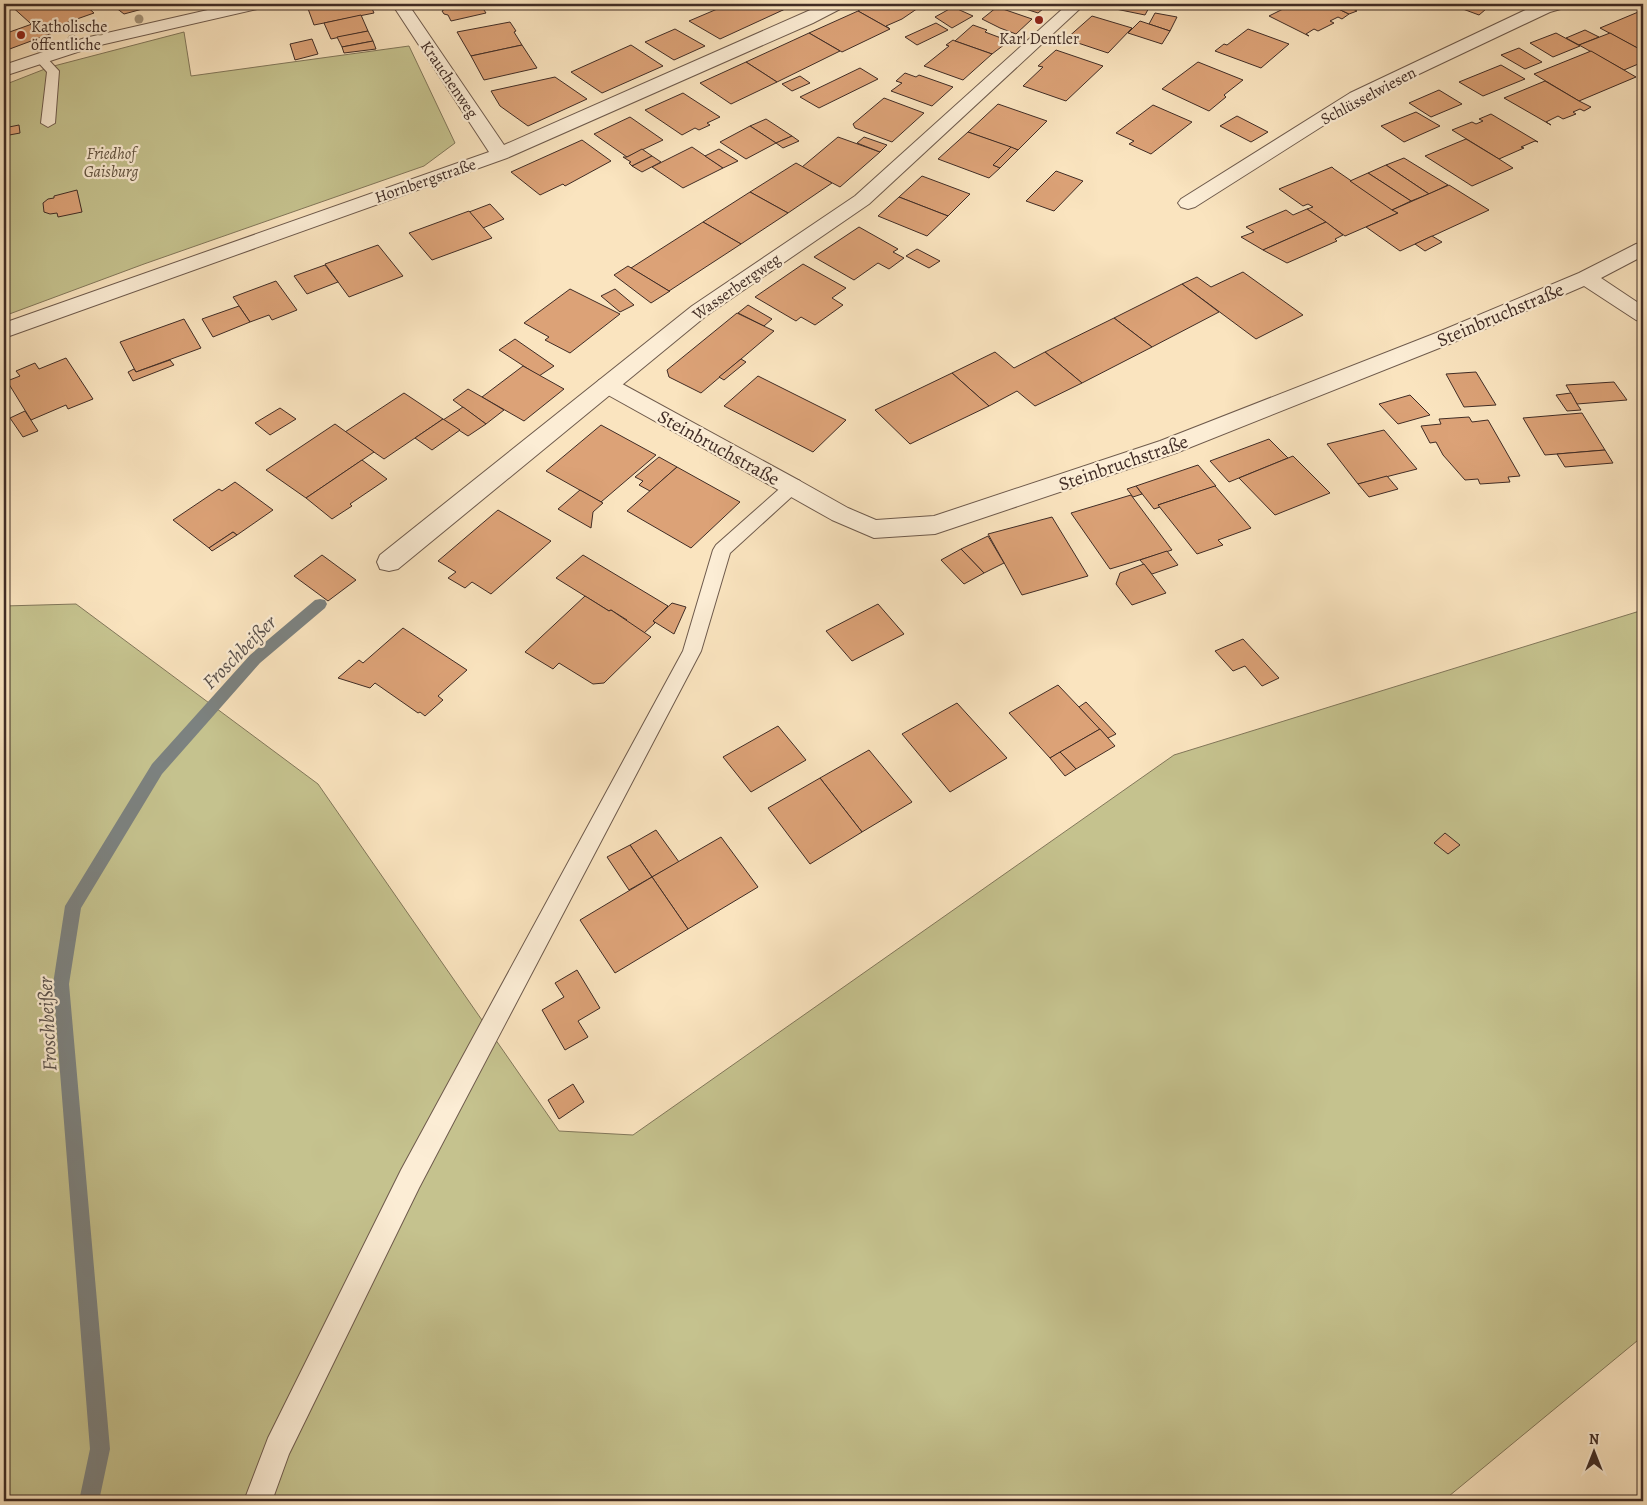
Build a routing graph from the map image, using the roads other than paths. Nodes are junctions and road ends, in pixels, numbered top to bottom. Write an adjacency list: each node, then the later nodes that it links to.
1 (254, 4): 6 (street)
2 (400, 4): 9 (street, Krauchenweg)
3 (836, 4): 9 (street, Hornbergstraße)
4 (1077, 4): 15 (street, Wasserbergweg)
5 (1547, 5): 10 (street, Schlüsselwiesen)
6 (41, 59): 7 (street); 8 (lane)
7 (4, 71)
8 (48, 124)
9 (500, 154): 14 (street, Hornbergstraße)
10 (1188, 203)
11 (1643, 248): 12 (street, Steinbruchstraße)
12 (1586, 278): 13 (street); 16 (street, Steinbruchstraße)
13 (1643, 315)
14 (4, 331)
15 (607, 386): 16 (street, Steinbruchstraße); 17 (street, Wasserbergweg)
16 (792, 487): 18 (lane)
17 (388, 562)
18 (258, 1501)

